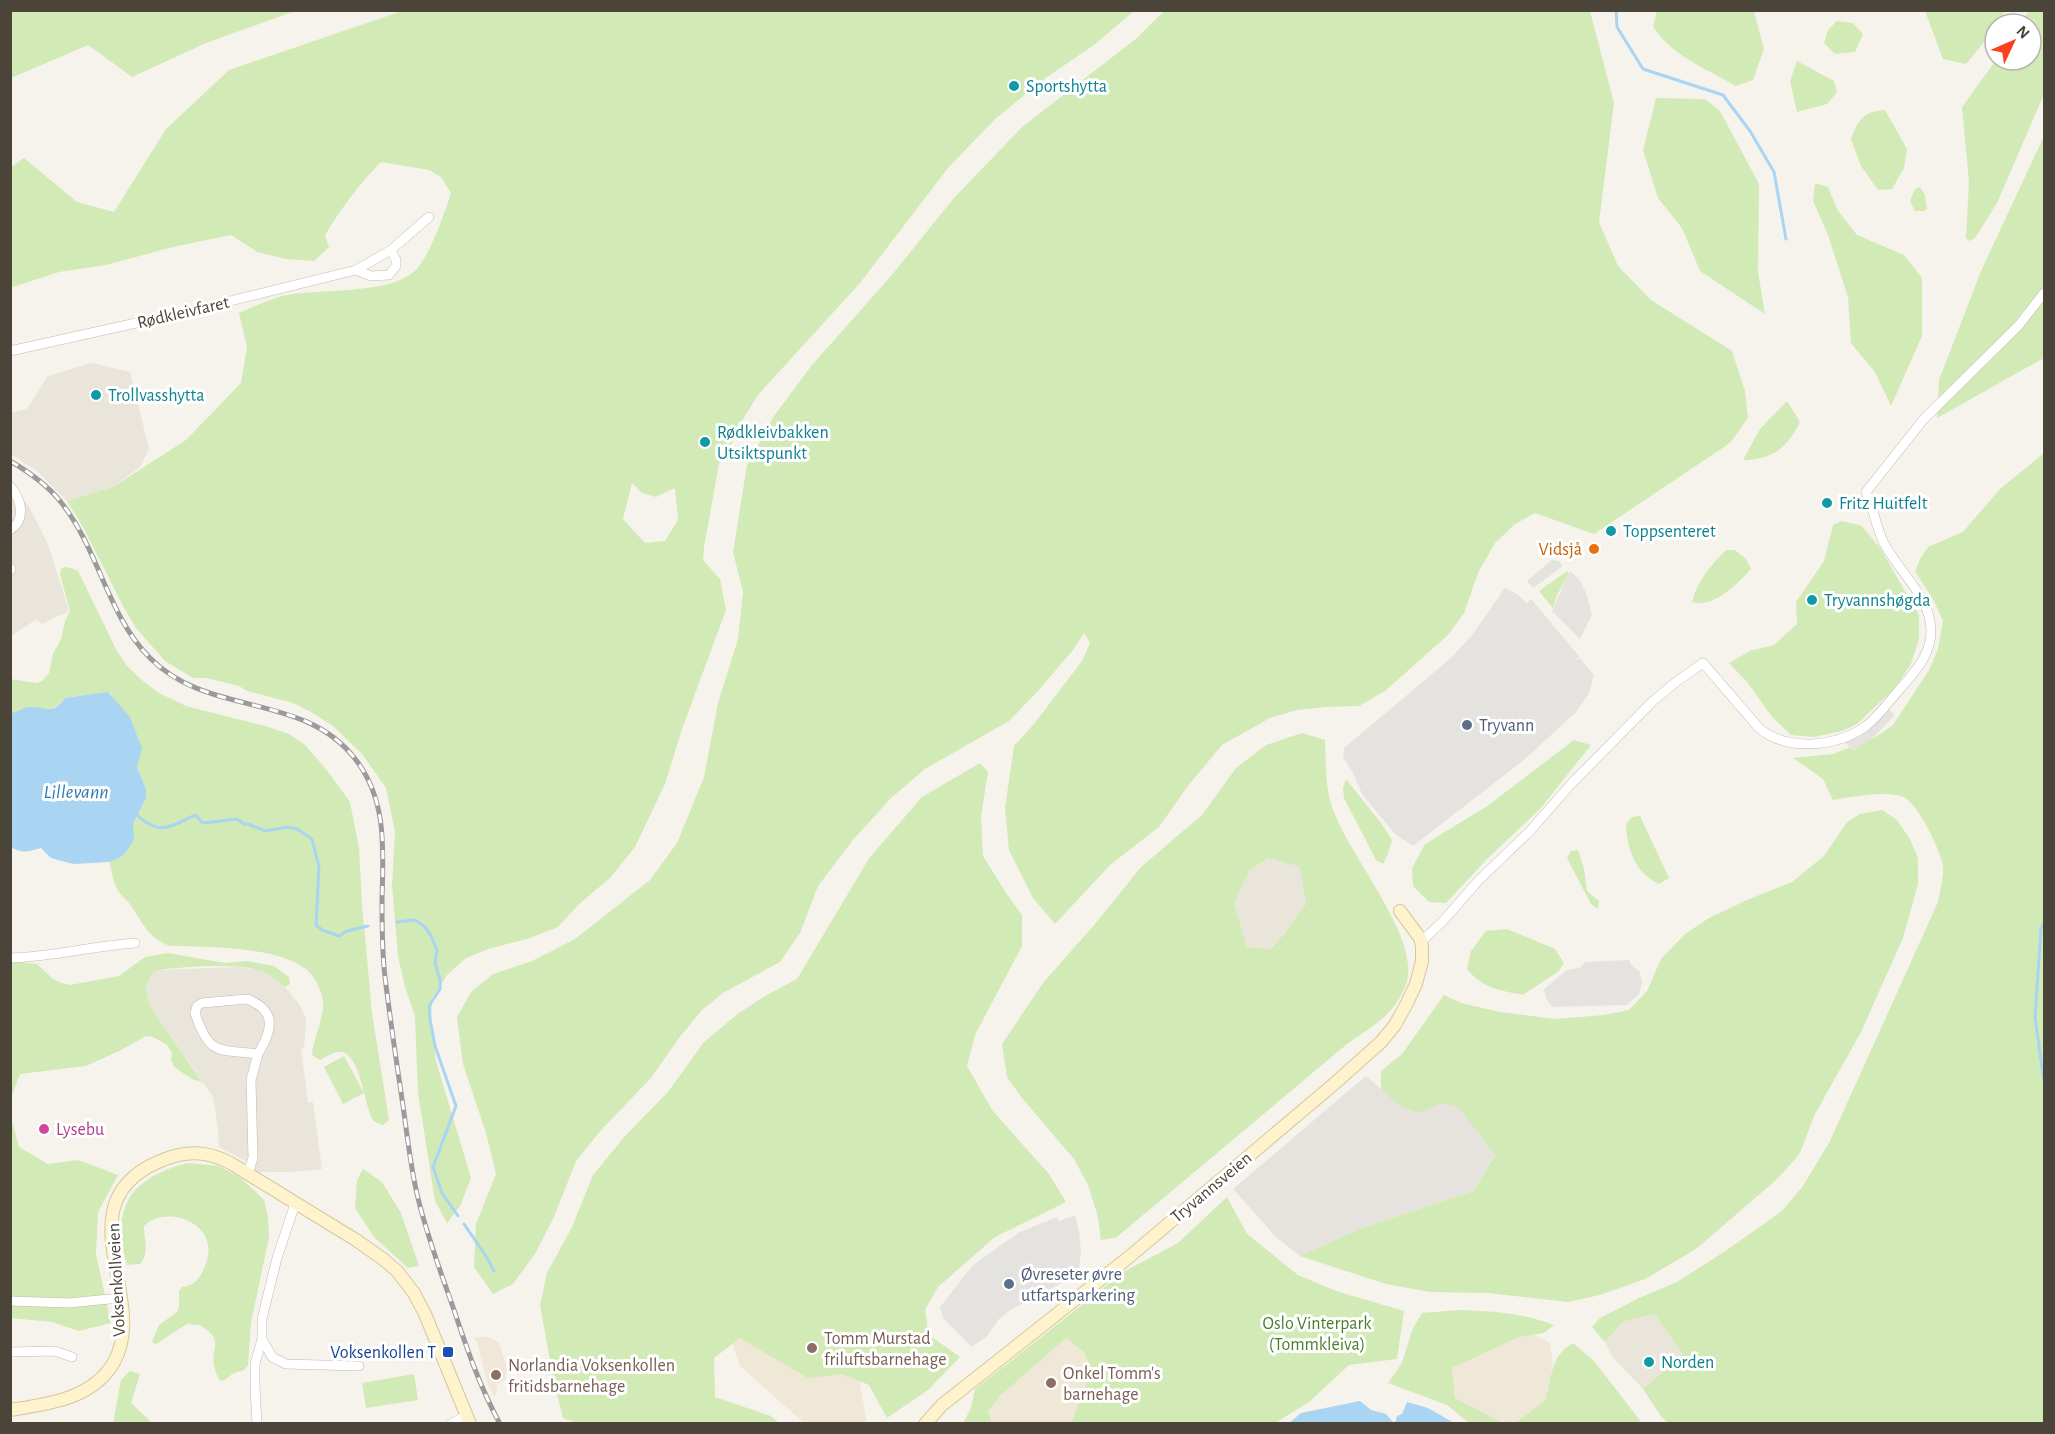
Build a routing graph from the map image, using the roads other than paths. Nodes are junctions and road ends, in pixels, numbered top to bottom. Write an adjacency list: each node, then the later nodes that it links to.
1 (429, 217): 2 (street, Rødkleivfaret)
2 (391, 250): 3 (street, Rødkleivfaret); 3 (street, Rødkleivfaret)
3 (356, 270): 5 (street, Rødkleivfaret)
4 (2044, 294): 9 (street)
5 (10, 351)
6 (10, 486): 7 (street)
7 (10, 530)
8 (1400, 911): 9 (street)
9 (1421, 942): 25 (street, Tryvannsveien)
10 (135, 943): 11 (street)
11 (10, 958)
12 (258, 1054): 12 (street); 13 (street)
13 (248, 1173): 14 (street, Voksenkollveien); 15 (street, Voksenkollveien)
14 (295, 1204): 17 (street); 22 (street, Voksenkollveien)
15 (120, 1298): 16 (street); 21 (street, Voksenkollveien)
16 (10, 1301)
17 (262, 1339): 20 (street); 23 (street)
18 (10, 1352): 19 (street)
19 (72, 1358)
20 (358, 1366)
21 (11, 1408)
22 (469, 1419): 24 (street)
23 (257, 1424)
24 (451, 1424)
25 (925, 1424)

